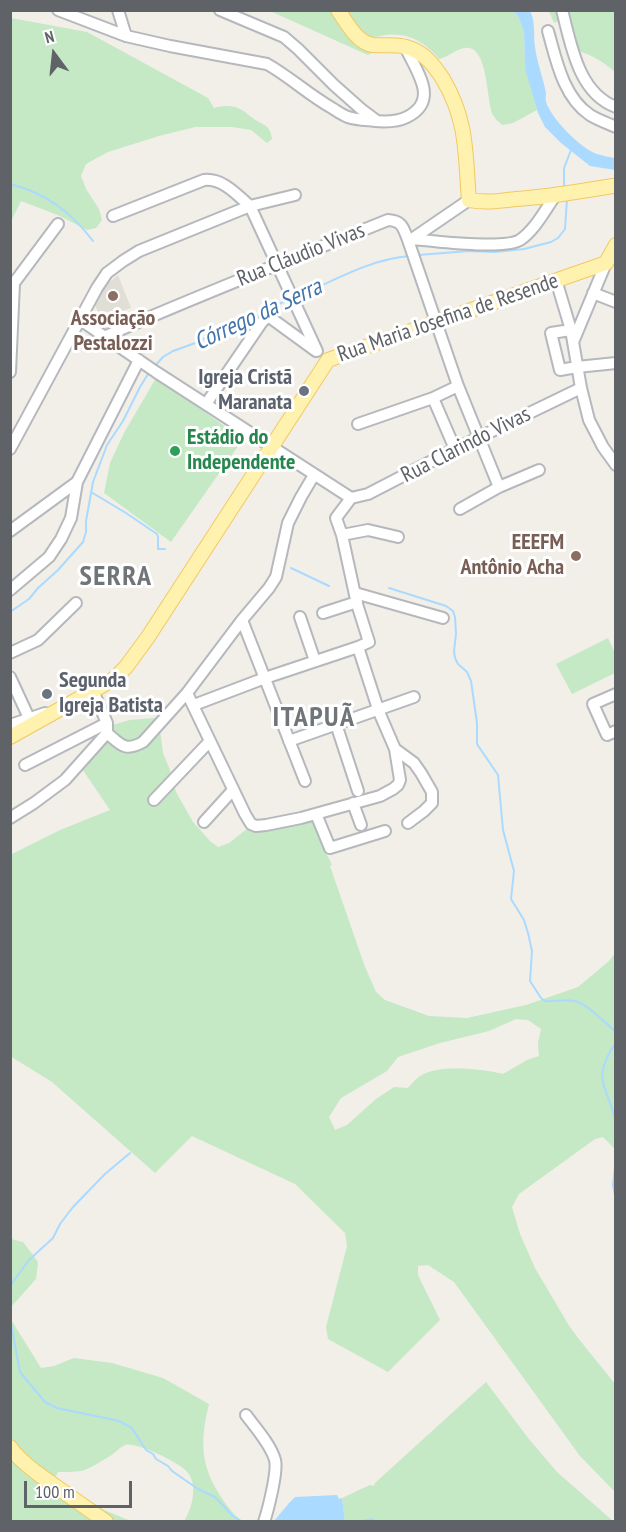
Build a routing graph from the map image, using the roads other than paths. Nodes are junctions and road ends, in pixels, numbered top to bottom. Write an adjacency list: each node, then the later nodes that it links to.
1 (58, 10): 7 (street)
2 (118, 10): 7 (street)
3 (220, 10): 10 (street)
4 (338, 10): 8 (main road)
5 (562, 10): 9 (street)
6 (548, 31): 11 (street)
7 (126, 36): 10 (street)
8 (405, 46): 10 (street); 15 (main road)
9 (615, 107)
10 (378, 121)
11 (615, 127)
12 (615, 183): 13 (main road)
13 (562, 194): 15 (main road); 19 (street)
14 (295, 195): 16 (street)
15 (469, 200): 19 (street)
16 (250, 206): 17 (street); 22 (street); 27 (street)
17 (113, 216)
18 (58, 224): 24 (street)
19 (410, 243): 22 (street, Rua Cláudio Vivas); 28 (street, Rua Cláudio Vivas)
20 (615, 244): 21 (main road)
21 (606, 263): 23 (main road, Rua Maria Josefina de Resende); 25 (street)
22 (277, 264): 30 (street, Rua Cláudio Vivas); 32 (street)
23 (556, 280): 28 (main road, Rua Maria Josefina de Resende); 29 (street)
24 (12, 282): 37 (street)
25 (593, 293): 26 (street); 31 (street)
26 (615, 302)
27 (79, 319): 30 (street); 45 (street)
28 (436, 322): 33 (main road, Rua Maria Josefina de Resende); 38 (street, Rua Cláudio Vivas)
29 (571, 330): 31 (street); 36 (street)
30 (106, 336): 35 (street)
31 (573, 342): 36 (street)
32 (317, 351): 33 (street); 41 (street)
33 (328, 360): 44 (main road, Rua Maria Josefina de Resende)
34 (615, 363): 36 (street)
35 (147, 366): 41 (street); 50 (street)
36 (577, 367): 39 (street)
37 (10, 372)
38 (458, 386): 40 (street); 43 (street, Rua Cláudio Vivas)
39 (580, 388): 43 (street, Rua Clarindo Vivas); 47 (street)
40 (433, 398): 42 (street); 46 (street)
41 (206, 404): 44 (street)
42 (358, 424)
43 (479, 438): 46 (street, Rua Clarindo Vivas); 51 (street, Rua Cláudio Vivas)
44 (272, 446): 49 (street); 69 (main road, Rua Maria Josefina de Resende)
45 (10, 449)
46 (455, 449): 52 (street, Rua Clarindo Vivas)
47 (615, 465)
48 (539, 470): 51 (street)
49 (314, 475): 52 (street); 63 (street)
50 (77, 482): 54 (street); 57 (street)
51 (499, 488): 53 (street)
52 (351, 498): 55 (street)
53 (460, 509)
54 (10, 531)
55 (342, 535): 56 (street); 58 (street)
56 (398, 537)
57 (10, 591)
58 (356, 597): 60 (street); 62 (street); 64 (street)
59 (76, 603): 65 (street)
60 (323, 613)
61 (300, 617): 66 (street)
62 (443, 618)
63 (242, 620): 68 (street); 70 (street)
64 (358, 647): 66 (street); 74 (street)
65 (10, 653)
66 (315, 661): 68 (street)
67 (10, 677): 75 (street)
68 (265, 678): 73 (street); 82 (street)
69 (93, 690): 75 (main road, Rua Maria Josefina de Resende); 78 (street)
70 (187, 693): 73 (street); 78 (street)
71 (615, 694): 79 (street)
72 (414, 697): 74 (street)
73 (194, 705): 81 (street)
74 (378, 709): 76 (street); 83 (street)
75 (33, 719): 77 (street, Rua Maria Josefina de Resende); 80 (main road)
76 (336, 724): 82 (street); 87 (street)
77 (10, 725)
78 (107, 728): 84 (street); 91 (street)
79 (611, 733)
80 (10, 737)
81 (210, 741): 86 (street); 88 (street)
82 (290, 741): 85 (street)
83 (395, 749): 89 (street); 93 (street)
84 (25, 765)
85 (305, 781)
86 (233, 790): 90 (street); 92 (street)
87 (358, 791)
88 (154, 800)
89 (353, 803): 90 (street); 94 (street)
90 (316, 814): 95 (street)
91 (10, 818)
92 (204, 822)
93 (408, 823)
94 (362, 825)
95 (386, 831)
96 (246, 1415): 99 (street)
97 (10, 1448): 98 (main road)
98 (106, 1521)
99 (264, 1521)

